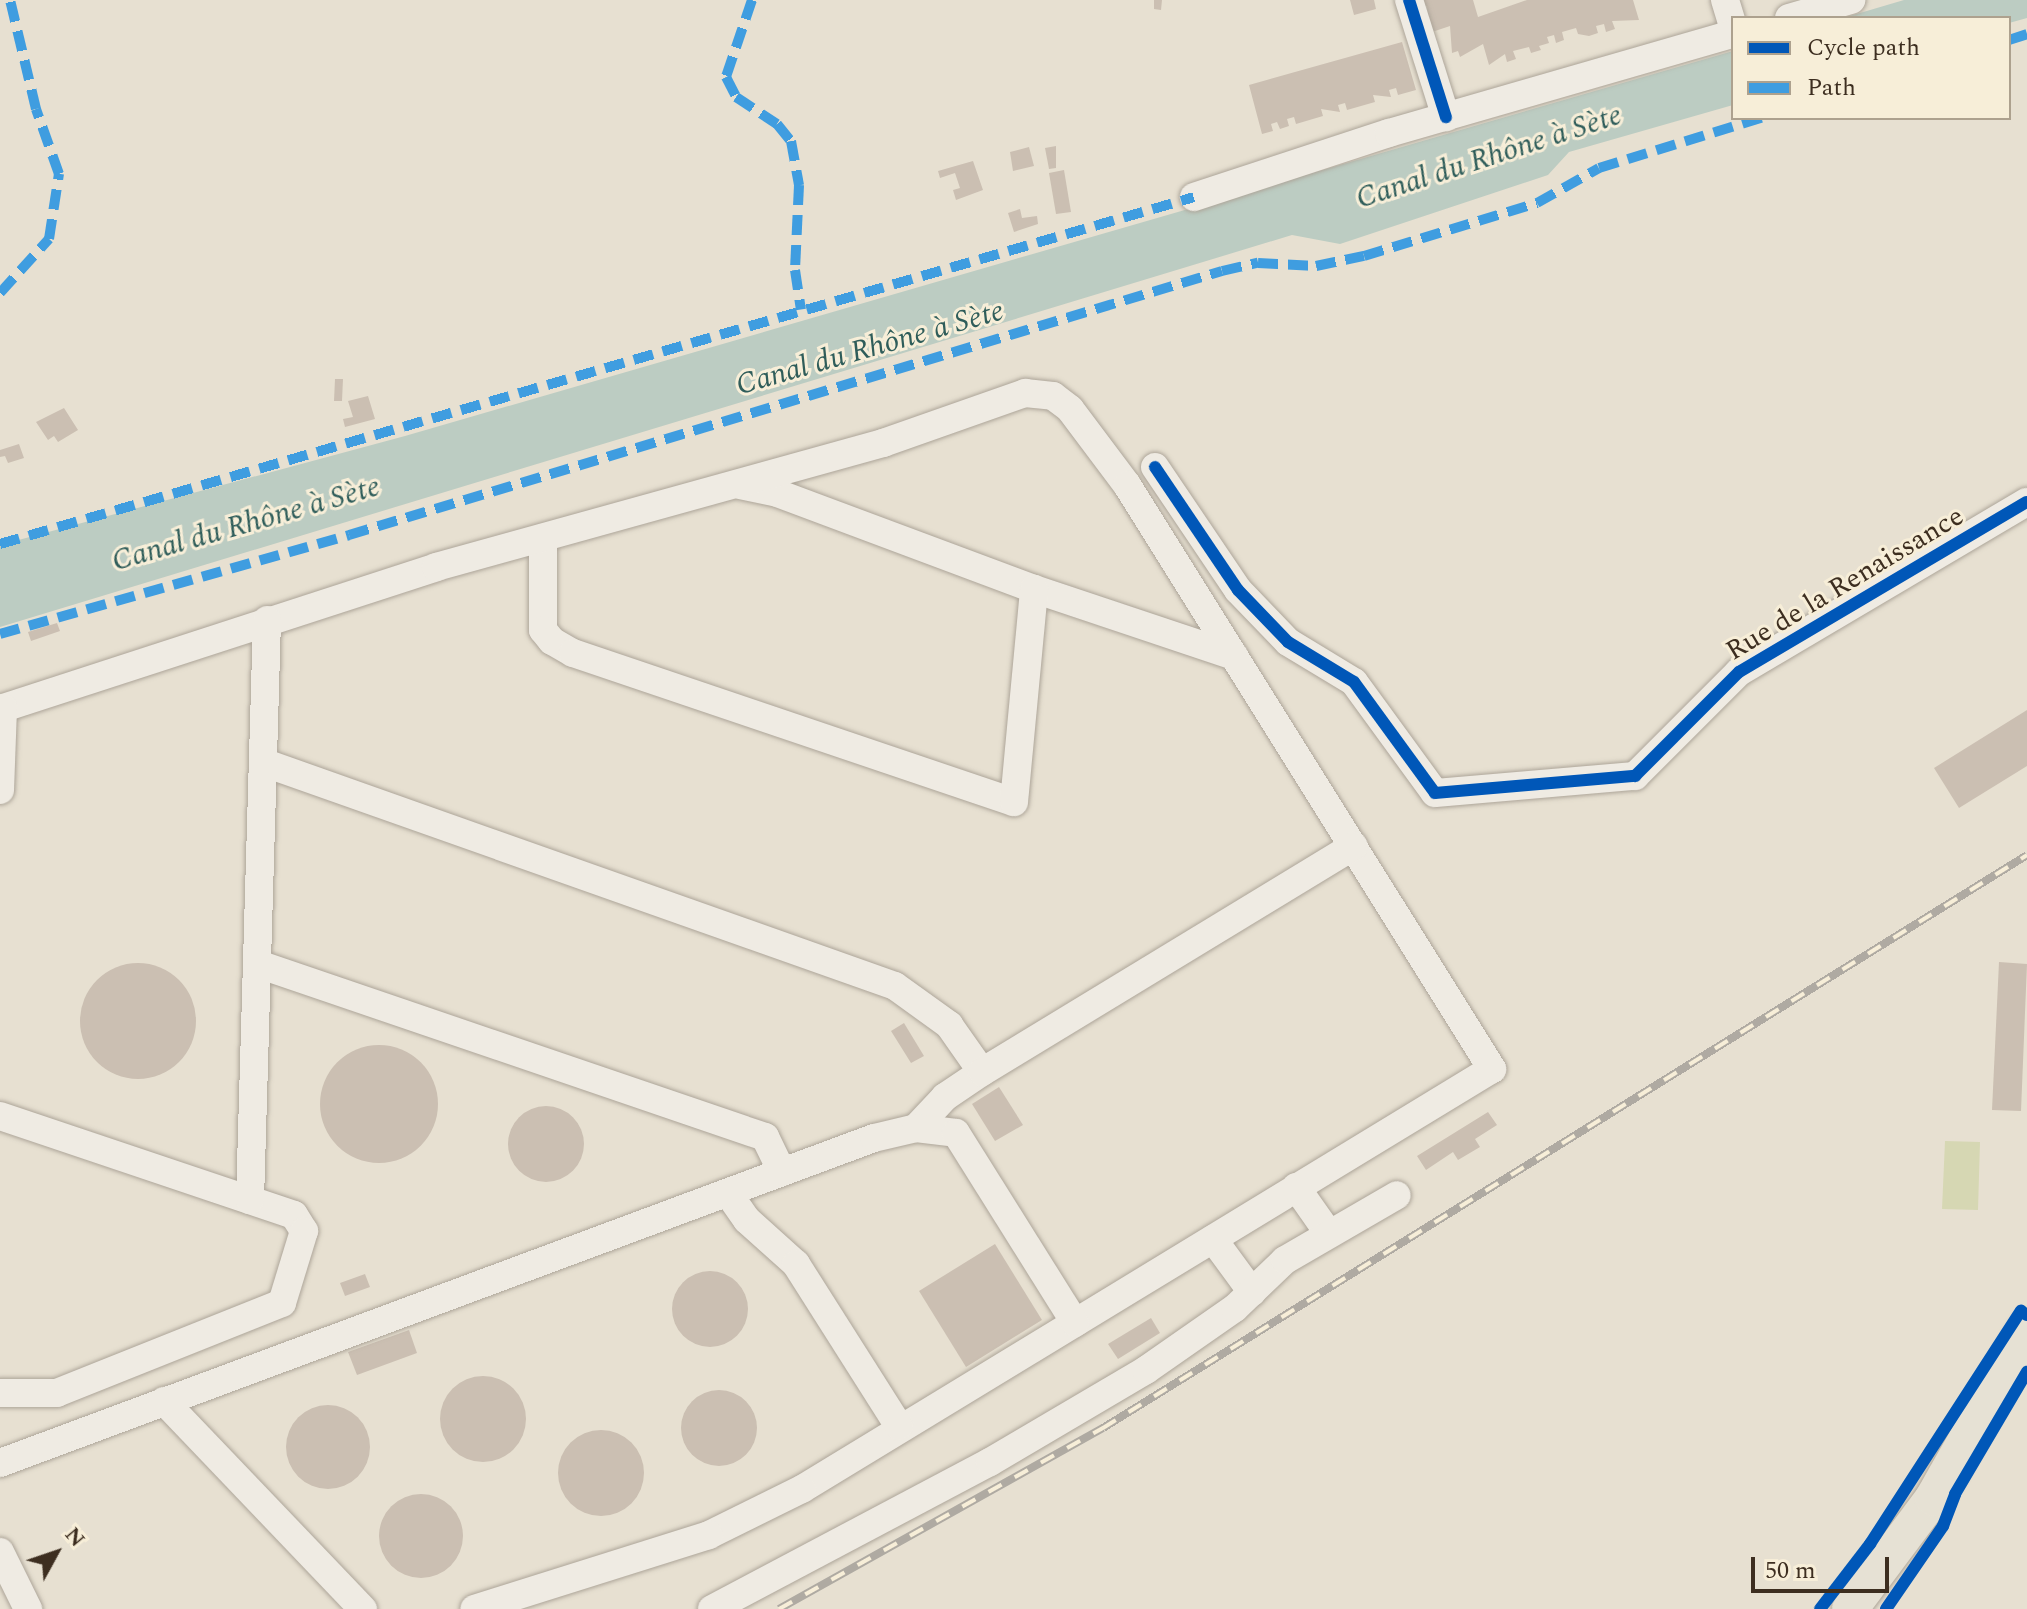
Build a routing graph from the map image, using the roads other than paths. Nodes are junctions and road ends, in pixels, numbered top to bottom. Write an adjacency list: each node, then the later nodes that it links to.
1 (1409, 0): 5 (street)
2 (1851, 0): 3 (street)
3 (1796, 16)
4 (1731, 20): 5 (street)
5 (1444, 111): 6 (street)
6 (1204, 194)
7 (1155, 467): 9 (street, Rue de la Renaissance)
8 (736, 484): 10 (street); 11 (street); 13 (street)
9 (2027, 502)
10 (543, 538): 11 (street); 12 (street)
11 (1034, 589): 13 (street)
12 (267, 620): 14 (street); 15 (street)
13 (1234, 656): 17 (street)
14 (2, 709): 16 (street)
15 (265, 763): 18 (street); 19 (street)
16 (0, 790)
17 (1354, 846): 19 (street); 23 (street)
18 (258, 964): 22 (street); 26 (street)
19 (982, 1072): 21 (street)
20 (0, 1116): 26 (street)
21 (916, 1128): 22 (street); 31 (street)
22 (782, 1172): 24 (street)
23 (1296, 1187): 27 (street); 28 (street)
24 (728, 1193): 33 (street); 36 (street)
25 (1397, 1195): 27 (street)
26 (250, 1200): 30 (street)
27 (1329, 1234): 29 (street)
28 (1213, 1239): 29 (street); 31 (street)
29 (1252, 1292): 43 (street)
30 (246, 1322): 33 (street); 34 (street)
31 (1075, 1323): 36 (street)
32 (2027, 1332): 38 (main road)
33 (264, 1364): 35 (street)
34 (0, 1393)
35 (164, 1401): 37 (street); 41 (street)
36 (899, 1426): 42 (street)
37 (0, 1463)
38 (1948, 1464): 44 (main road); 45 (main road)
39 (0, 1552): 40 (street)
40 (28, 1609)
41 (363, 1609)
42 (474, 1609)
43 (712, 1609)
44 (1832, 1609)
45 (1850, 1609)

